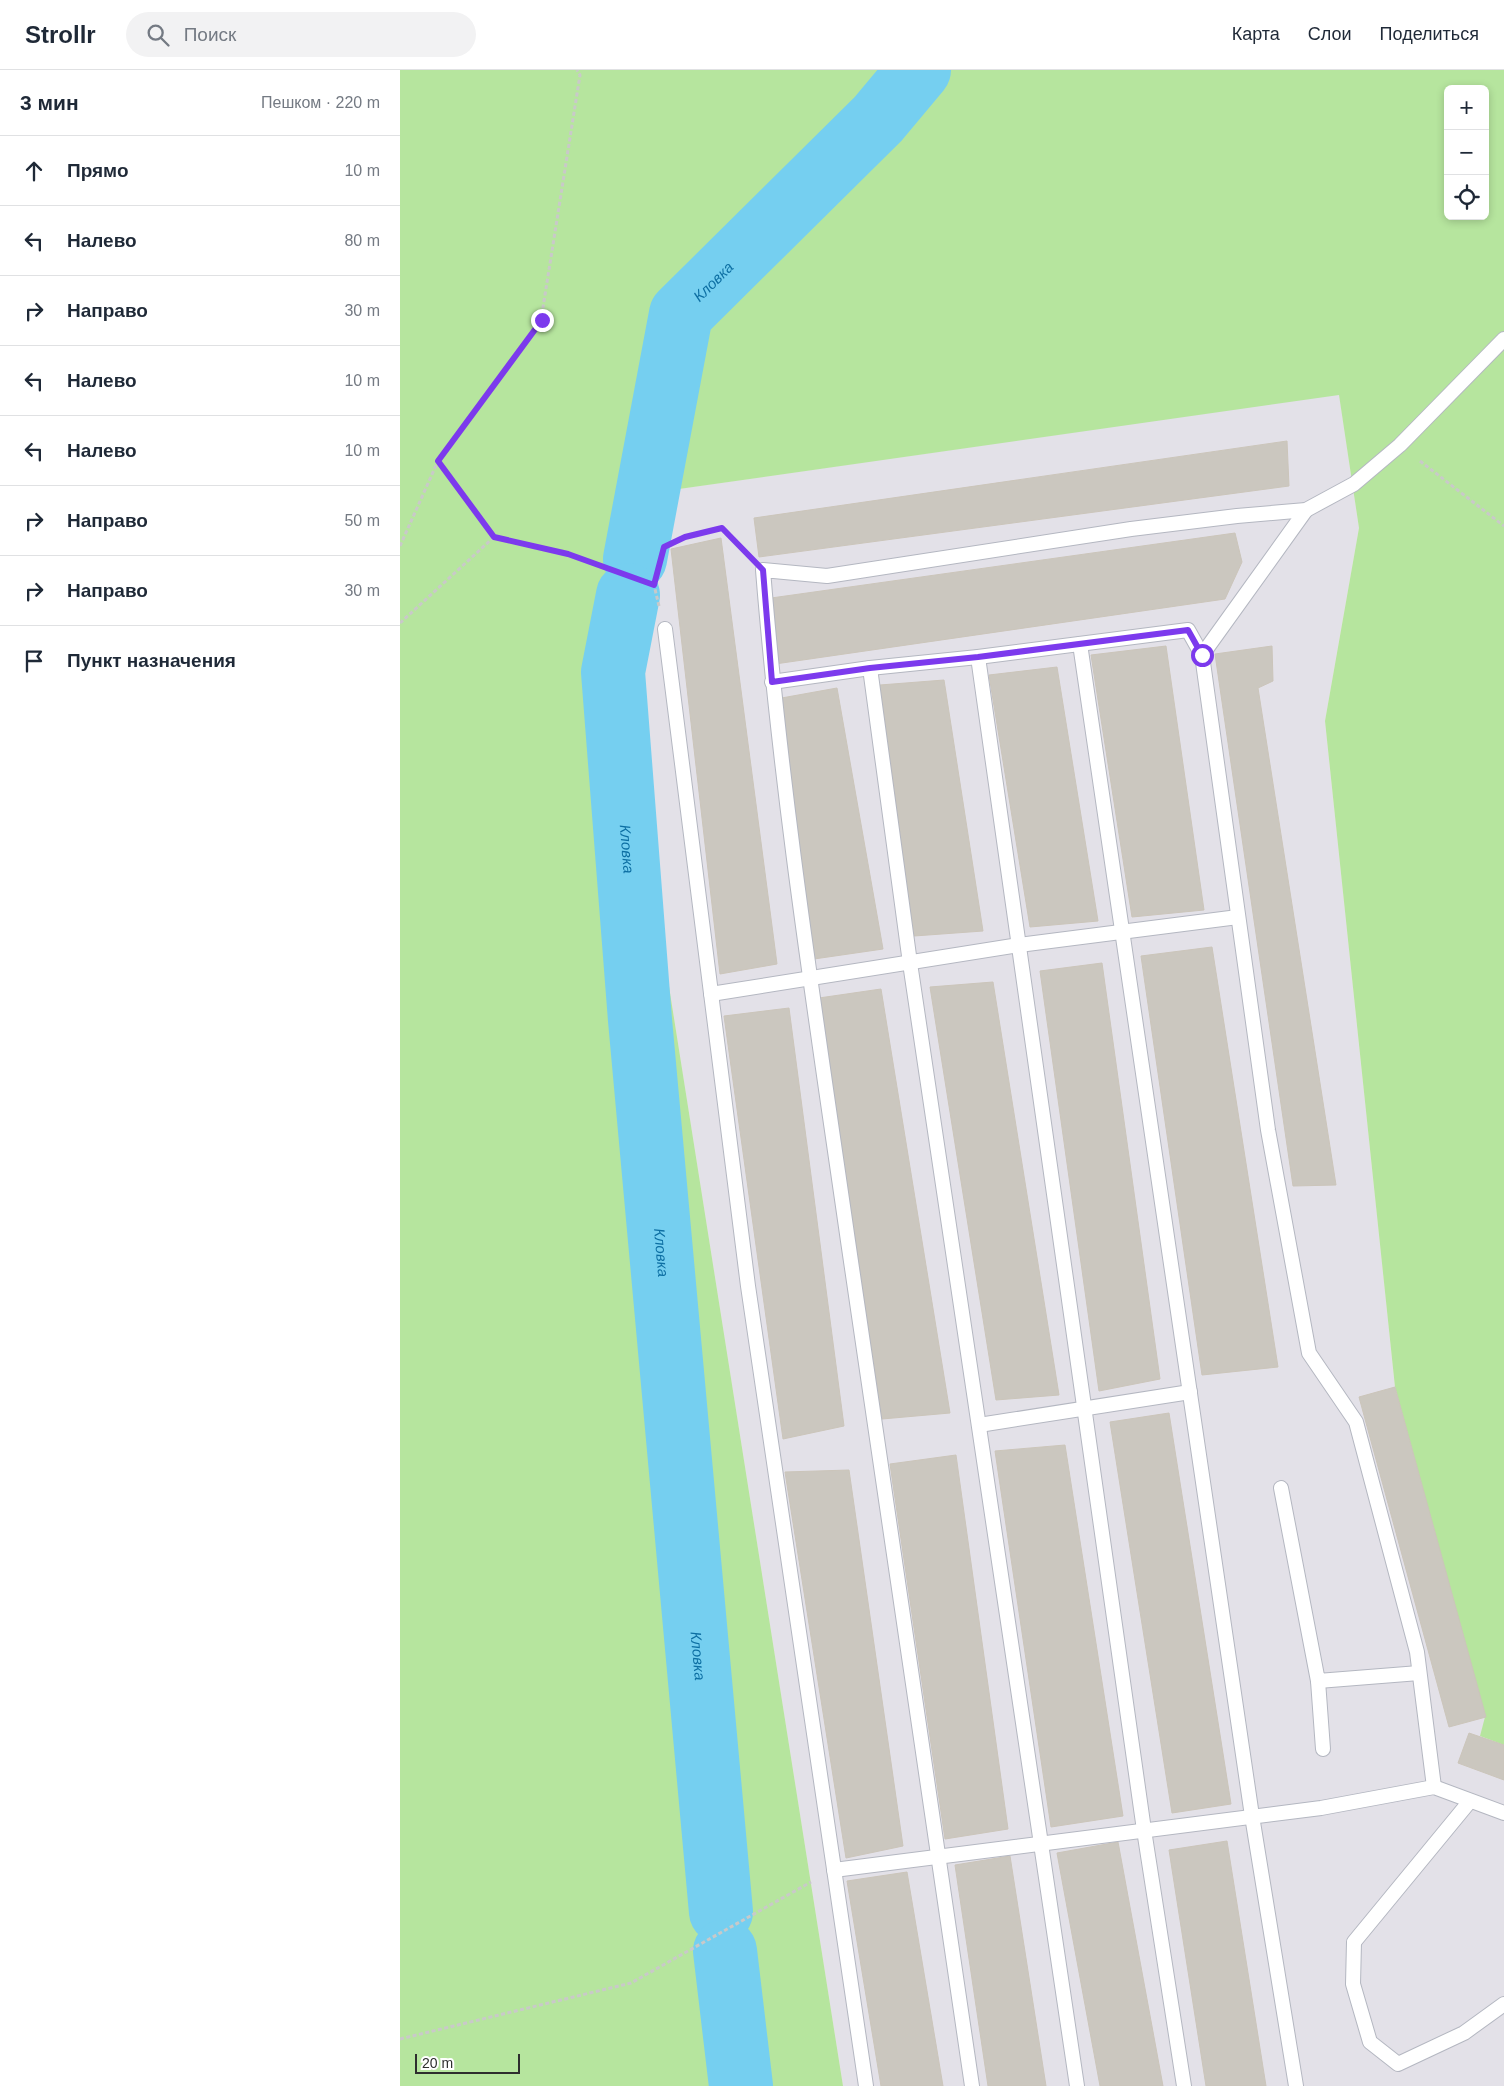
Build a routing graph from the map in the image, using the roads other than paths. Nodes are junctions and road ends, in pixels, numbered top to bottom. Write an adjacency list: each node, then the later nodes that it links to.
1 (1504, 339): 2 (lane)
2 (1306, 510): 5 (lane); 8 (lane)
3 (665, 629): 14 (lane)
4 (1080, 644): 5 (lane); 6 (lane); 10 (lane)
5 (1202, 655): 9 (lane)
6 (978, 657): 7 (lane); 11 (lane)
7 (870, 668): 8 (lane); 12 (lane)
8 (772, 682): 13 (lane)
9 (1238, 917): 10 (lane); 19 (lane)
10 (1122, 931): 11 (lane); 15 (lane)
11 (1019, 944): 12 (lane); 16 (lane)
12 (910, 963): 13 (lane); 17 (lane)
13 (810, 977): 14 (lane); 28 (lane)
14 (711, 994): 29 (lane)
15 (1190, 1392): 16 (lane); 25 (lane)
16 (1085, 1408): 17 (lane); 26 (lane)
17 (979, 1425): 27 (lane)
18 (1281, 1488): 20 (lane)
19 (1419, 1673): 20 (lane); 22 (lane)
20 (1318, 1681): 21 (lane)
21 (1323, 1749)
22 (1434, 1787): 23 (lane); 25 (lane)
23 (1470, 1801): 24 (lane); 30 (lane)
24 (1504, 1813)
25 (1252, 1816): 26 (lane); 35 (lane)
26 (1144, 1830): 27 (lane); 34 (lane)
27 (1041, 1844): 28 (lane); 33 (lane)
28 (937, 1857): 29 (lane); 32 (lane)
29 (834, 1870): 31 (lane)
30 (1504, 2004)
31 (866, 2086)
32 (972, 2086)
33 (1077, 2086)
34 (1184, 2086)
35 (1296, 2086)

